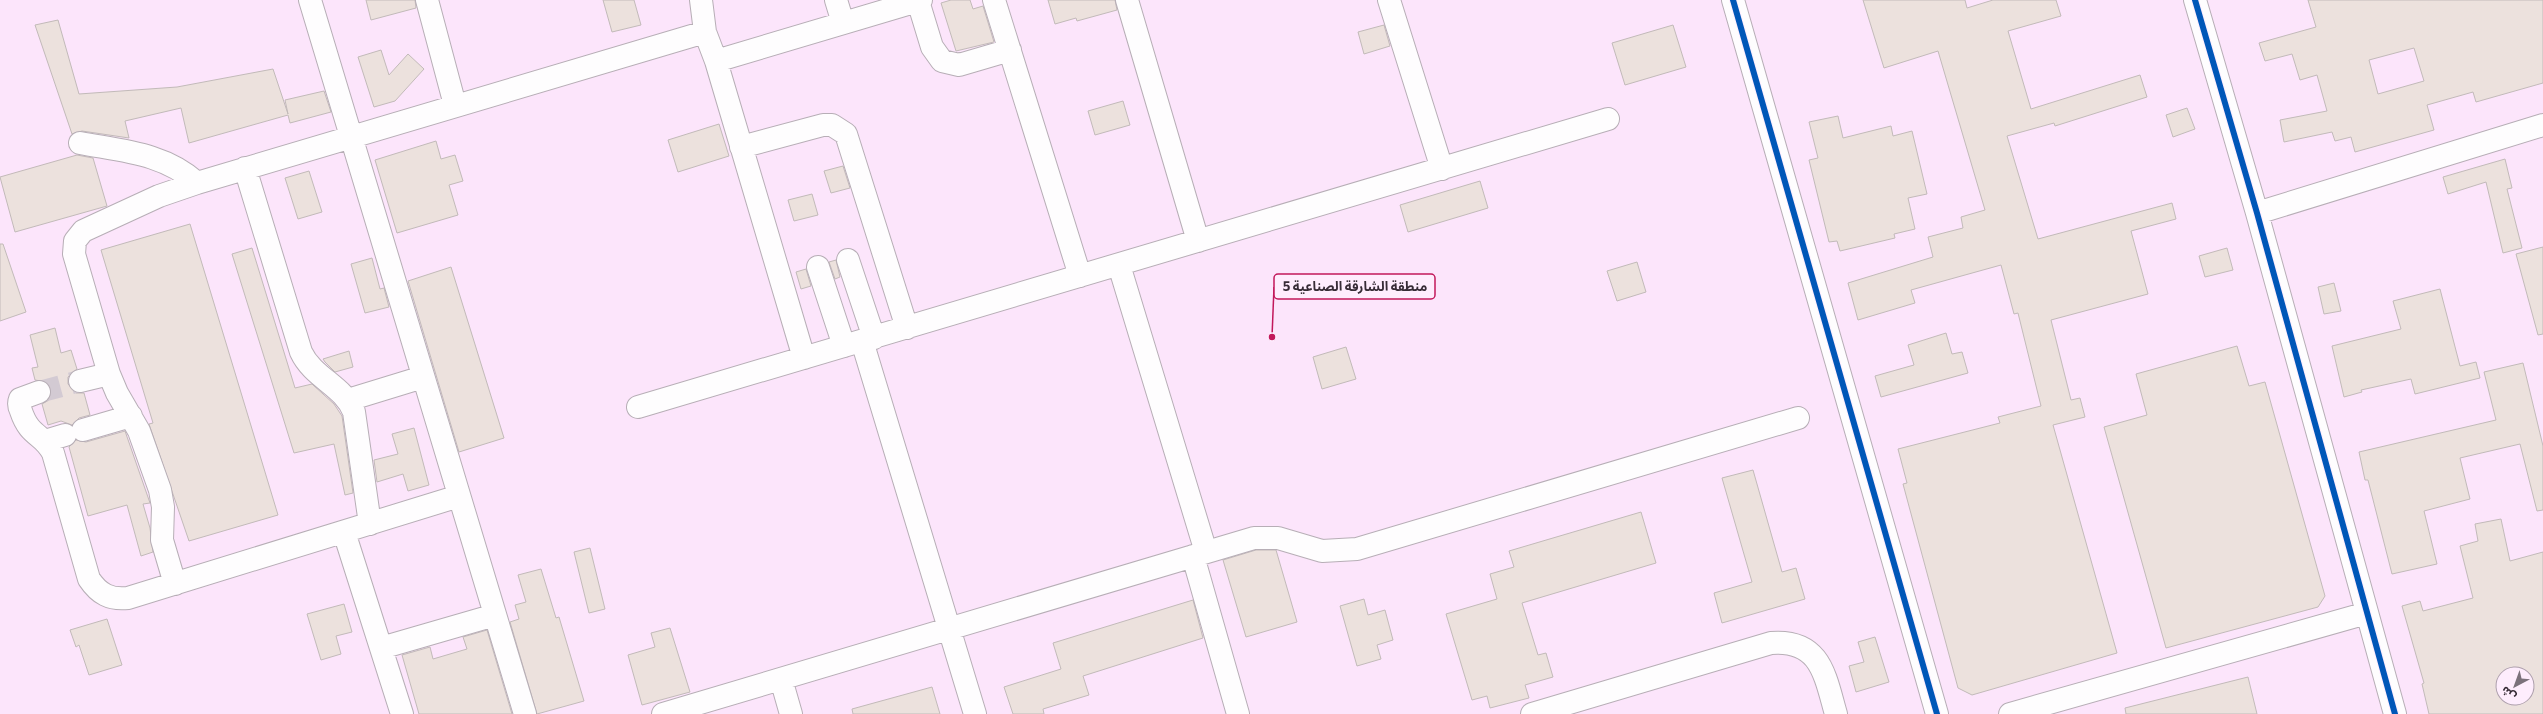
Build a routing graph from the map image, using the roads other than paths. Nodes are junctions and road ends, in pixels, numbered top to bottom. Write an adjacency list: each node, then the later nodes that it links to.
1 (310, 0): 18 (street)
2 (427, 0): 15 (street)
3 (701, 0): 12 (street)
4 (836, 0): 11 (street)
5 (920, 0): 11 (street); 13 (street)
6 (994, 0): 13 (street)
7 (1127, 0): 25 (street)
8 (1389, 0): 22 (street)
9 (1733, 0): 63 (street)
10 (2195, 0): 24 (street)
11 (843, 23): 14 (street)
12 (705, 32): 14 (street); 15 (street)
13 (1010, 50): 29 (street)
14 (716, 61): 20 (street)
15 (455, 105): 18 (street)
16 (1608, 120): 22 (street)
17 (2543, 125): 24 (street)
18 (351, 136): 21 (street); 36 (street)
19 (80, 143): 23 (street)
20 (741, 147): 32 (street); 34 (street)
21 (245, 168): 23 (street); 39 (street)
22 (1442, 169): 25 (street)
23 (197, 183): 35 (street)
24 (2257, 213): 49 (street)
25 (1198, 241): 27 (street)
26 (848, 260): 30 (street)
27 (1119, 264): 29 (street); 47 (street)
28 (818, 266): 31 (street)
29 (1080, 276): 32 (street)
30 (860, 298): 31 (street); 33 (street)
31 (831, 308): 33 (street)
32 (907, 328): 33 (street)
33 (860, 342): 34 (street); 51 (street)
34 (804, 358): 40 (street)
35 (110, 374): 37 (street); 41 (street)
36 (423, 377): 39 (street); 44 (street)
37 (80, 381)
38 (39, 392): 43 (street)
39 (348, 400): 45 (street)
40 (638, 408)
41 (131, 416): 43 (street); 48 (street)
42 (1798, 418): 47 (street)
43 (44, 441): 48 (street)
44 (459, 496): 45 (street); 50 (street)
45 (370, 524): 46 (street)
46 (344, 532): 48 (street); 52 (street)
47 (1199, 554): 51 (street); 60 (street)
48 (175, 584)
49 (2367, 613): 64 (street); 65 (street)
50 (495, 615): 52 (street); 56 (street)
51 (950, 629): 53 (street); 59 (street)
52 (381, 648): 55 (street)
53 (781, 679): 57 (street); 58 (street)
54 (1591, 706): 61 (street); 62 (street)
55 (402, 714)
56 (525, 714)
57 (663, 714)
58 (791, 714)
59 (976, 714)
60 (1238, 714)
61 (1532, 714)
62 (1836, 714)
63 (1937, 714)
64 (2010, 714)
65 (2395, 714)

